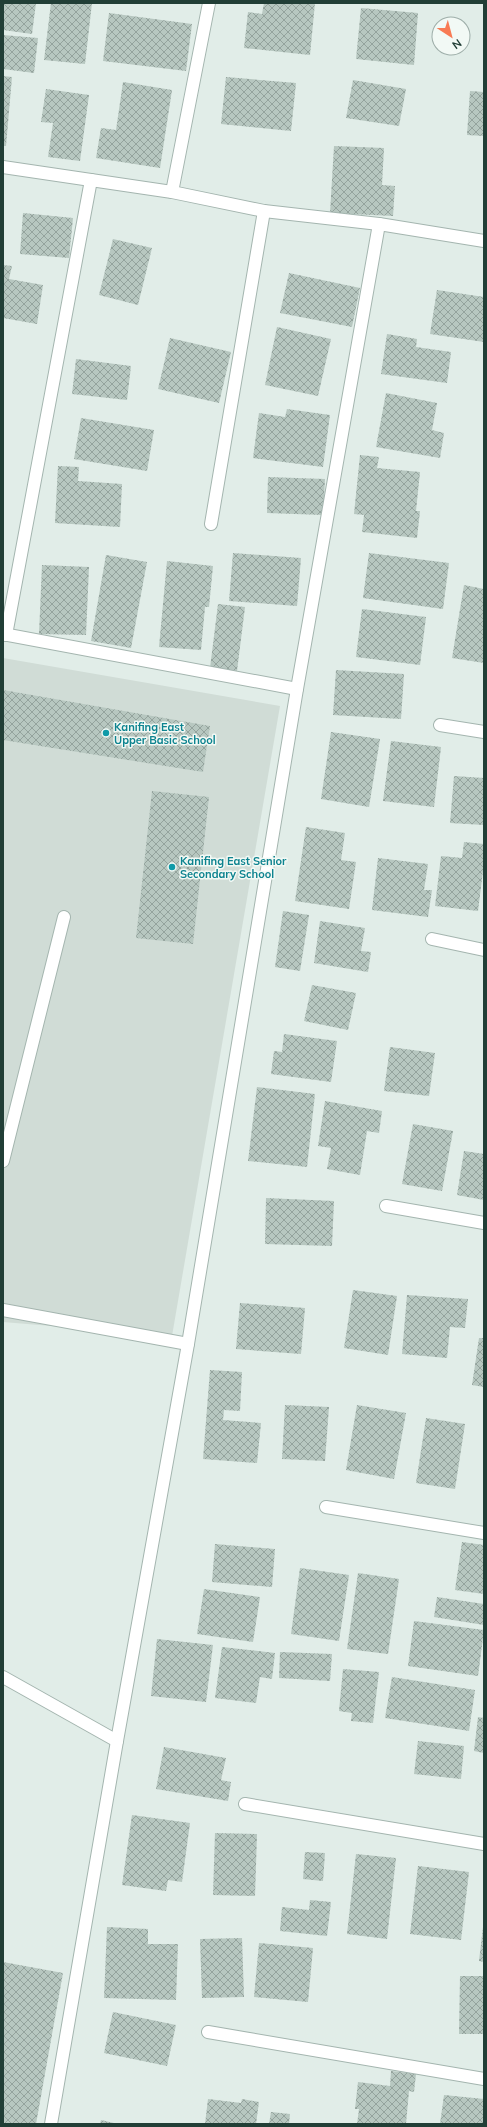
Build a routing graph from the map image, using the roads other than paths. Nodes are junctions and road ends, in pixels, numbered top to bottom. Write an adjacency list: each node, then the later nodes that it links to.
1 (209, 3): 4 (street)
2 (3, 167): 3 (street)
3 (91, 180): 4 (street); 9 (street)
4 (172, 192): 5 (street)
5 (264, 211): 6 (street); 8 (street)
6 (379, 224): 7 (street); 10 (street)
7 (484, 241)
8 (211, 524)
9 (5, 635): 10 (street)
10 (297, 689): 20 (street)
11 (440, 725): 12 (street)
12 (484, 732)
13 (64, 917): 16 (street)
14 (432, 939): 15 (street)
15 (484, 950)
16 (3, 1161)
17 (386, 1206): 18 (street)
18 (484, 1223)
19 (3, 1310): 20 (street)
20 (188, 1344): 24 (street)
21 (326, 1507): 22 (street)
22 (484, 1533)
23 (3, 1677): 24 (street)
24 (117, 1741): 29 (street)
25 (245, 1804): 26 (street)
26 (484, 1844)
27 (208, 2032): 28 (street)
28 (484, 2079)
29 (51, 2124)

